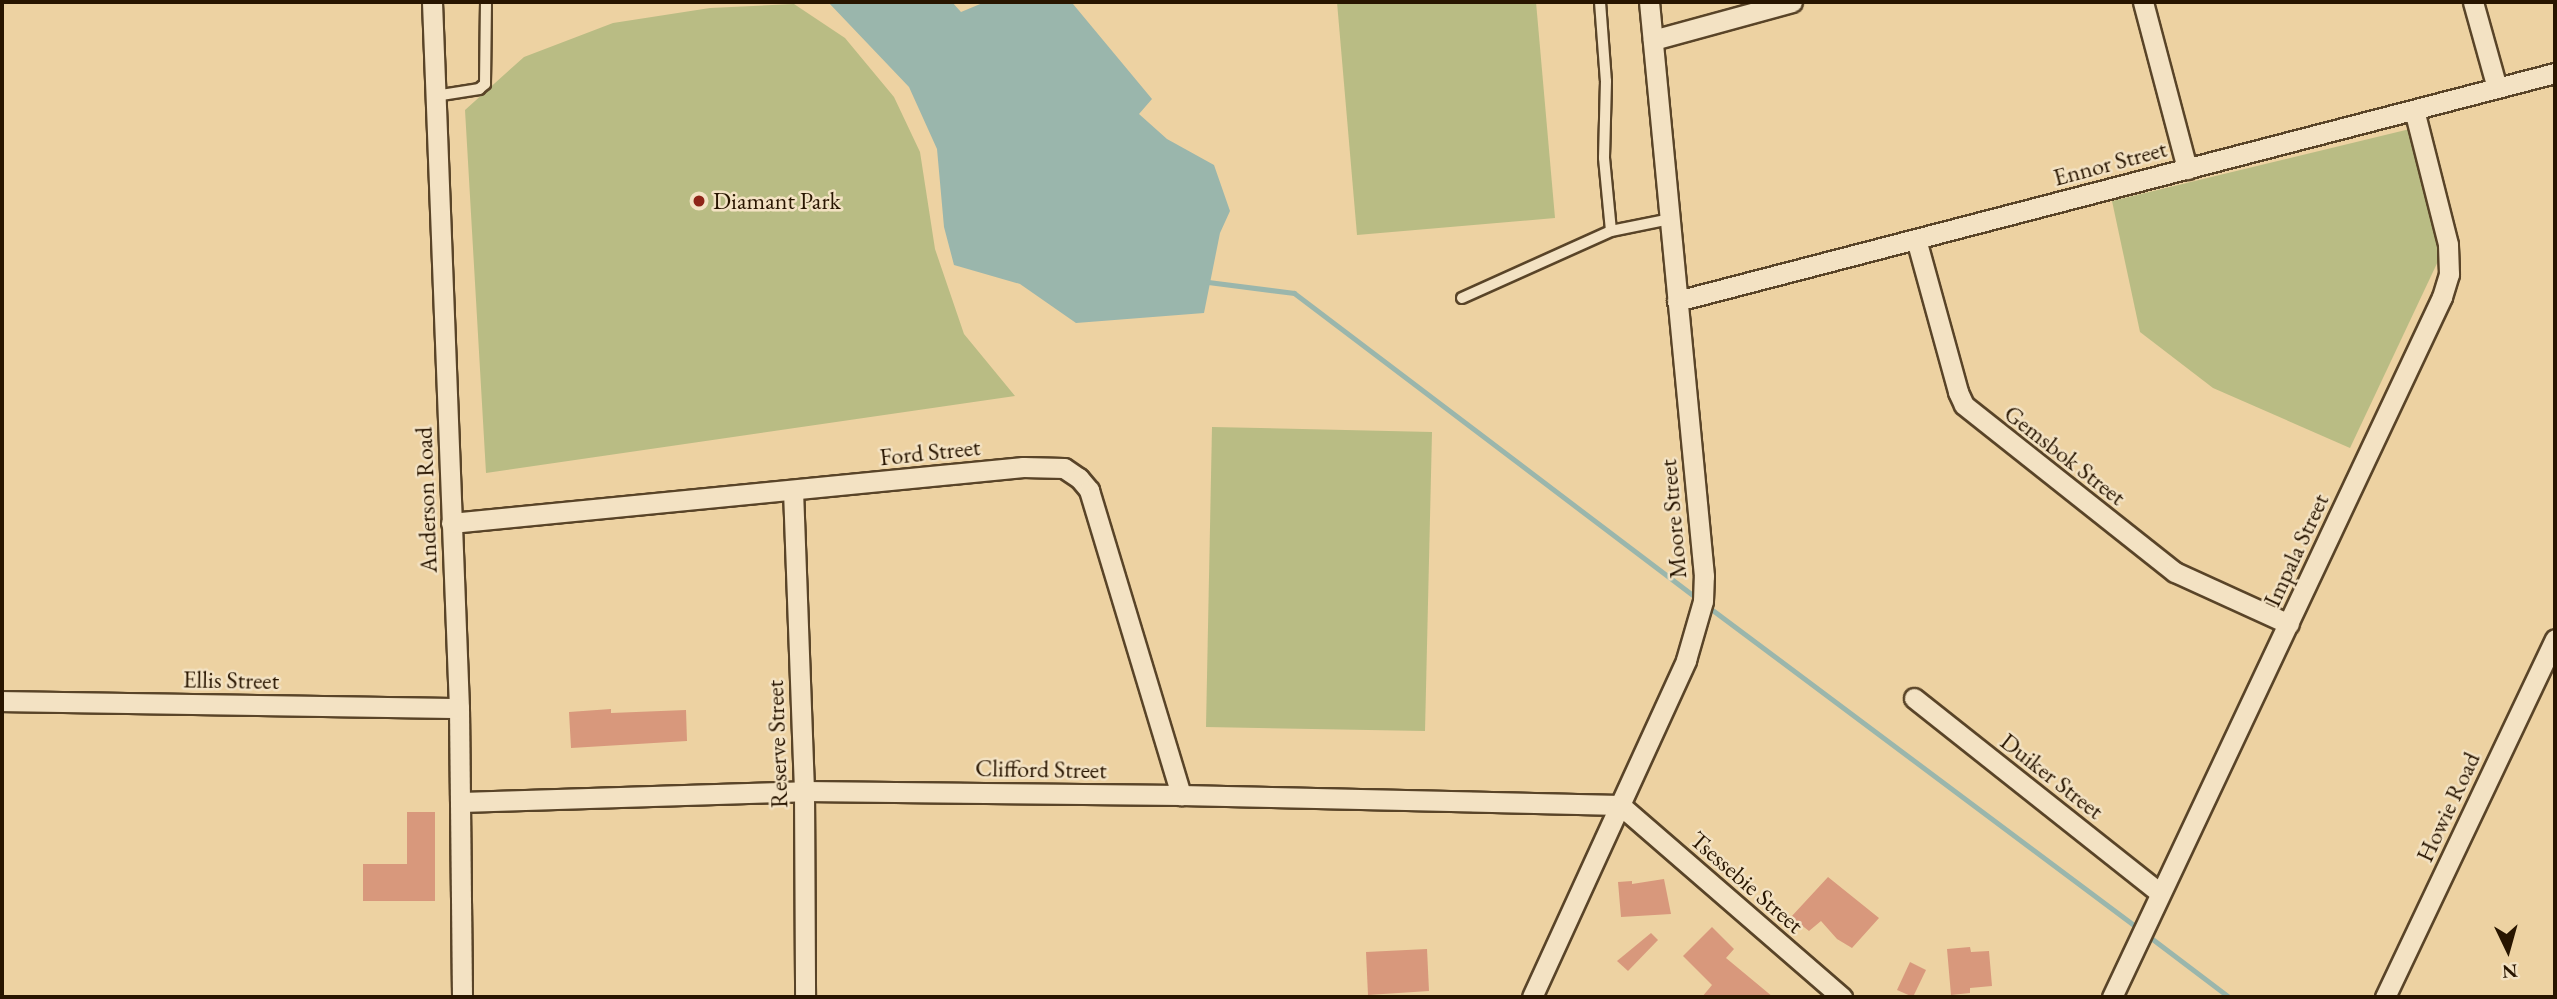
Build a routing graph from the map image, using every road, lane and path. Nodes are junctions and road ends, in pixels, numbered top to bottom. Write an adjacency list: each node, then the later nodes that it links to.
1 (432, 2): 11 (street, Anderson Road)
2 (486, 2): 11 (lane)
3 (1600, 2): 15 (lane)
4 (1649, 2): 8 (street, Moore Street)
5 (1792, 2): 8 (street)
6 (2143, 2): 13 (street)
7 (2473, 2): 10 (street)
8 (1653, 40): 14 (street, Moore Street)
9 (2555, 73): 10 (street, Ennor Street)
10 (2497, 88): 12 (street, Ennor Street)
11 (435, 96): 20 (street, Anderson Road)
12 (2414, 110): 13 (street, Ennor Street); 21 (street, Impala Street)
13 (2187, 169): 16 (street, Ennor Street)
14 (1670, 219): 15 (lane); 18 (street, Moore Street)
15 (1611, 231): 17 (lane)
16 (1916, 239): 18 (street, Ennor Street); 21 (street, Gemsbok Street)
17 (1462, 298)
18 (1677, 301): 29 (street, Moore Street)
19 (793, 490): 20 (street, Ford Street); 26 (street, Reserve Street); 27 (street, Ford Street)
20 (451, 523): 25 (street, Anderson Road)
21 (2289, 624): 30 (street, Impala Street)
22 (2555, 639): 36 (street, Howie Road)
23 (1914, 698): 30 (street, Duiker Street)
24 (2, 701): 25 (street, Ellis Street)
25 (459, 708): 28 (street, Anderson Road)
26 (804, 791): 27 (street, Clifford Street); 28 (street, Clifford Street); 32 (street, Reserve Street)
27 (1181, 795): 29 (street, Clifford Street)
28 (461, 802): 31 (street, Anderson Road)
29 (1620, 805): 33 (street, Moore Street); 34 (street, Tsessebie Street)
30 (2159, 892): 35 (street, Impala Street)
31 (462, 997)
32 (805, 997)
33 (1532, 997)
34 (1842, 997)
35 (2112, 997)
36 (2385, 997)

